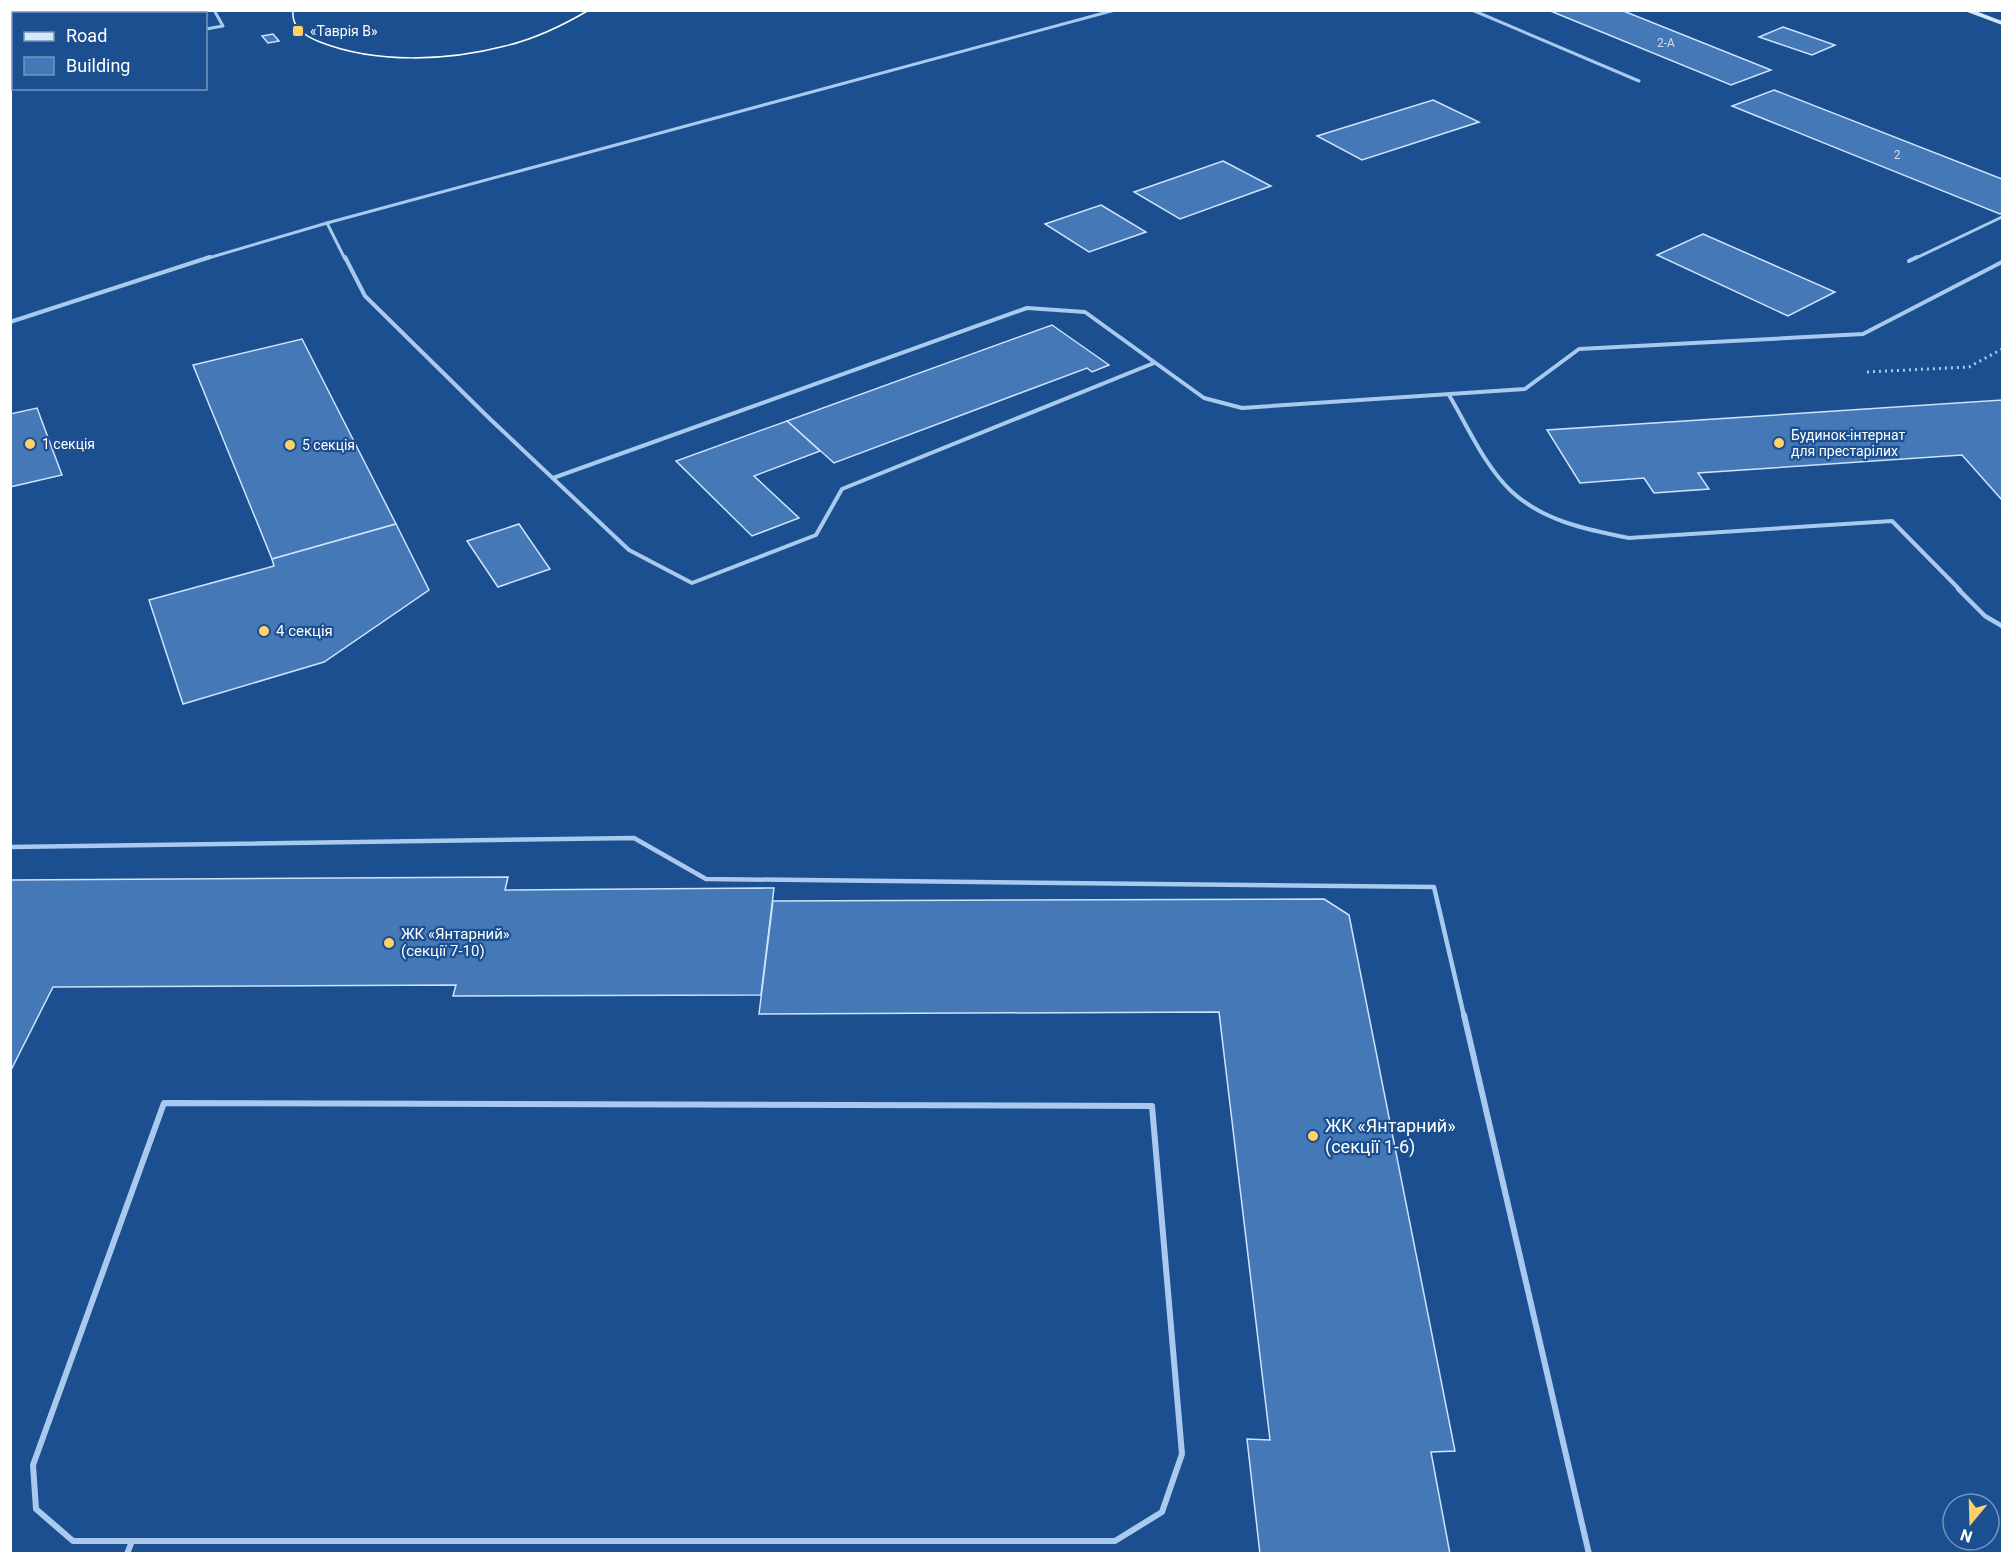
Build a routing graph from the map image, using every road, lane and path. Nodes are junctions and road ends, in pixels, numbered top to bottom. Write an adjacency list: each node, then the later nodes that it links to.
1 (214, 10): 6 (lane)
2 (1115, 10): 9 (lane)
3 (1472, 10): 7 (lane)
4 (1965, 10): 5 (street)
5 (2002, 23)
6 (207, 29)
7 (1639, 81)
8 (2002, 217): 10 (lane)
9 (327, 223): 12 (lane); 15 (lane)
10 (1909, 261)
11 (2002, 262): 14 (lane)
12 (10, 322)
13 (1155, 363): 14 (lane); 15 (lane); 15 (lane)
14 (1449, 394): 16 (lane)
15 (553, 478)
16 (2002, 626)
17 (10, 847): 20 (lane)
18 (132, 1541): 18 (lane); 19 (lane)
19 (127, 1554)
20 (1589, 1554)

